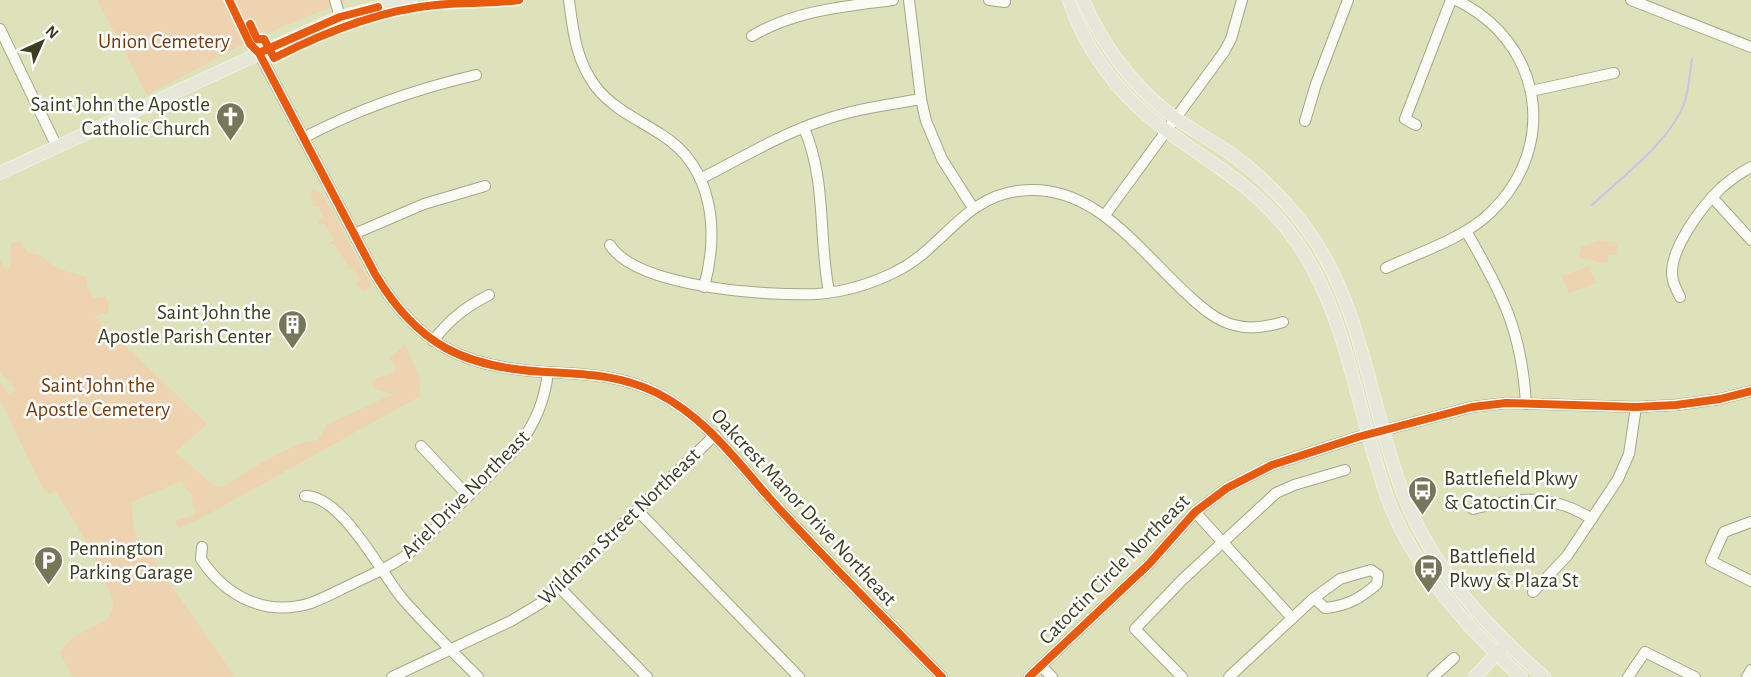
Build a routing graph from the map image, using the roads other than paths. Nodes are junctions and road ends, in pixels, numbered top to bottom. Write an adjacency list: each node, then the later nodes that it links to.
1 (335, 0): 15 (street)
2 (410, 0): 15 (main road)
3 (569, 0): 33 (street)
4 (893, 0): 17 (street)
5 (909, 0): 23 (street)
6 (989, 0): 14 (street)
7 (1069, 0): 28 (main road)
8 (1083, 0): 24 (main road)
9 (1242, 0): 24 (street)
10 (1348, 0): 25 (street)
11 (1451, 0): 26 (street)
12 (1456, 0): 22 (street)
13 (1631, 0): 18 (street)
14 (1005, 2)
15 (340, 17): 19 (main road)
16 (0, 29): 30 (street)
17 (752, 36)
18 (1751, 47)
19 (259, 53): 29 (street, Oakcrest Manor Drive Northeast); 30 (main road)
20 (1614, 73): 22 (street)
21 (476, 75): 29 (street)
22 (1531, 91): 38 (street)
23 (921, 99): 27 (street); 36 (street)
24 (1175, 117): 28 (street); 53 (main road)
25 (1305, 121)
26 (1416, 125)
27 (804, 128): 33 (street); 44 (street)
28 (1166, 130): 37 (street); 54 (main road)
29 (303, 138): 39 (street, Oakcrest Manor Drive Northeast)
30 (57, 147): 32 (main road)
31 (1751, 167): 35 (street)
32 (0, 173)
33 (700, 179): 43 (street)
34 (485, 186): 39 (street)
35 (1712, 197): 40 (street); 46 (street)
36 (973, 208): 37 (street); 44 (street)
37 (1105, 215): 47 (street)
38 (1466, 231): 42 (street); 51 (street)
39 (354, 234): 48 (street, Oakcrest Manor Drive Northeast)
40 (1751, 240)
41 (610, 245): 43 (street)
42 (1386, 268)
43 (704, 286): 44 (street)
44 (829, 292)
45 (489, 295): 48 (street)
46 (1680, 297)
47 (1283, 322)
48 (433, 341): 49 (street, Oakcrest Manor Drive Northeast)
49 (548, 372): 55 (street, Oakcrest Manor Drive Northeast); 59 (street, Ariel Drive Northeast)
50 (1751, 391): 52 (street, Catoctin Circle Northeast)
51 (1526, 404): 52 (street, Catoctin Circle Northeast); 53 (street, Catoctin Circle Northeast)
52 (1636, 407): 63 (street)
53 (1383, 430): 54 (street, Catoctin Circle Northeast); 73 (main road)
54 (1369, 434): 62 (street, Catoctin Circle Northeast); 75 (main road)
55 (715, 435): 61 (street, Wildman Street Northeast); 79 (street, Oakcrest Manor Drive Northeast)
56 (421, 446): 59 (street)
57 (1345, 470): 65 (street)
58 (305, 496): 67 (street)
59 (468, 496): 67 (street, Ariel Drive Northeast)
60 (1473, 509): 63 (street)
61 (637, 510): 69 (street, Wildman Street Northeast); 83 (street)
62 (1196, 512): 65 (street); 77 (street, Catoctin Circle Northeast)
63 (1592, 519): 70 (street)
64 (1751, 522): 68 (street)
65 (1222, 542): 72 (street); 86 (street)
66 (202, 547): 67 (street, Ariel Drive Northeast)
67 (382, 570): 74 (street)
68 (1751, 581)
69 (559, 587): 74 (street, Wildman Street Northeast); 82 (street)
70 (1533, 592)
71 (1314, 598): 71 (street); 72 (street)
72 (1292, 618): 87 (street)
73 (1506, 642): 75 (main road); 91 (main road)
74 (451, 649): 80 (street, Wildman Street Northeast); 81 (street)
75 (1496, 654): 89 (main road); 90 (main road)
76 (1454, 658): 88 (street)
77 (1041, 666): 84 (street, Catoctin Circle Northeast); 85 (street)
78 (1751, 670): 94 (street)
79 (935, 675)
80 (392, 677)
81 (478, 677)
82 (647, 677)
83 (799, 677)
84 (1029, 677)
85 (1052, 677)
86 (1182, 677)
87 (1229, 677)
88 (1433, 677)
89 (1474, 677)
90 (1521, 677)
91 (1544, 677)
92 (1629, 677): 93 (street)
93 (1695, 677)
94 (1747, 677)

